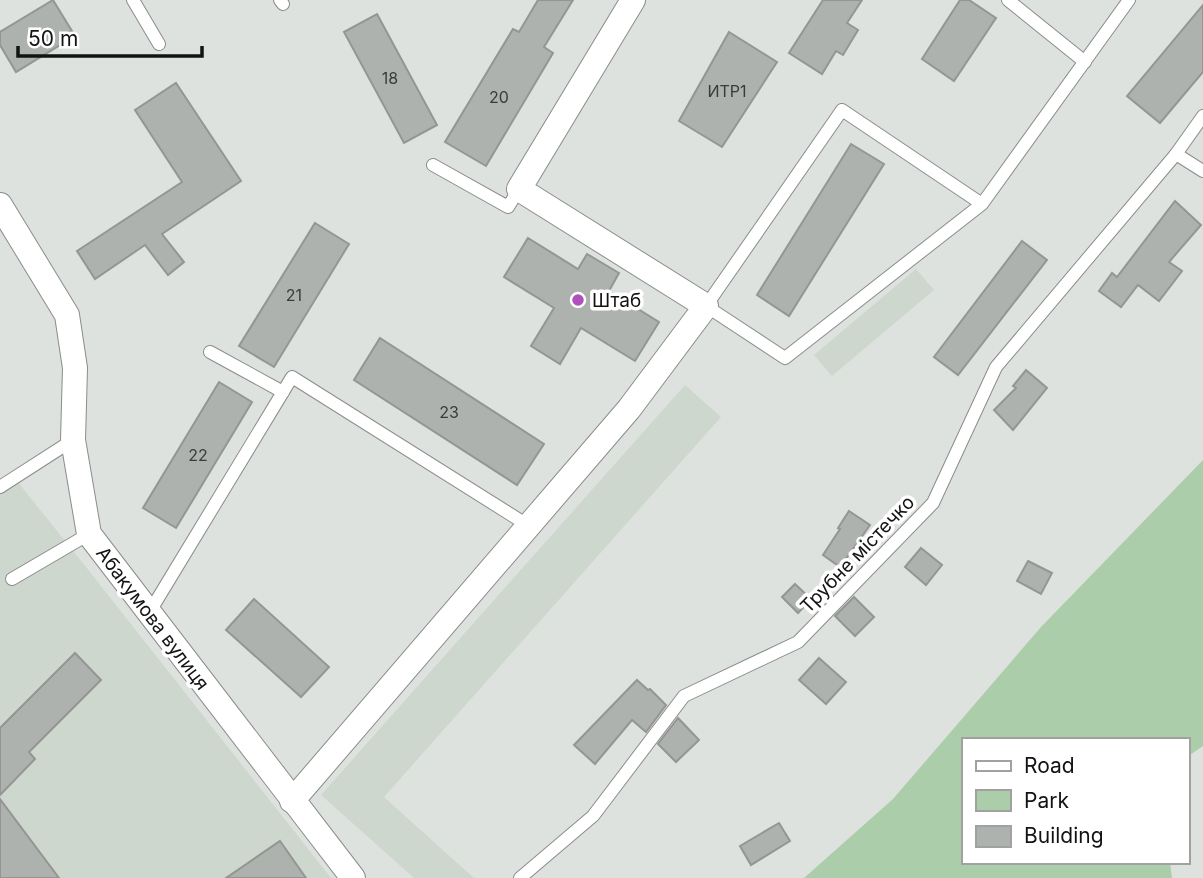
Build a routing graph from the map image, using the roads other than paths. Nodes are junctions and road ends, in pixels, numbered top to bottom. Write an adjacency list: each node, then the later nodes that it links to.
1 (133, 0): 5 (lane)
2 (633, 0): 11 (street)
3 (1008, 0): 6 (lane)
4 (1129, 0): 6 (lane)
5 (159, 44)
6 (1085, 62): 12 (lane)
7 (1203, 116): 8 (lane, Трубне містечко)
8 (1176, 154): 10 (lane); 25 (lane, Трубне містечко)
9 (433, 164): 11 (lane)
10 (1203, 171)
11 (519, 189): 14 (street)
12 (982, 204): 14 (lane); 14 (lane)
13 (0, 205): 17 (street, Абакумова вулиця)
14 (706, 306): 19 (street)
15 (210, 352): 16 (lane)
16 (283, 392): 19 (lane); 22 (lane)
17 (73, 440): 18 (lane); 20 (street, Абакумова вулиця)
18 (0, 487)
19 (529, 526): 23 (street)
20 (89, 534): 21 (lane); 22 (street, Абакумова вулиця)
21 (12, 579)
22 (149, 613): 23 (street, Абакумова вулиця)
23 (292, 801): 24 (street, Абакумова вулиця)
24 (353, 878)
25 (520, 878)

